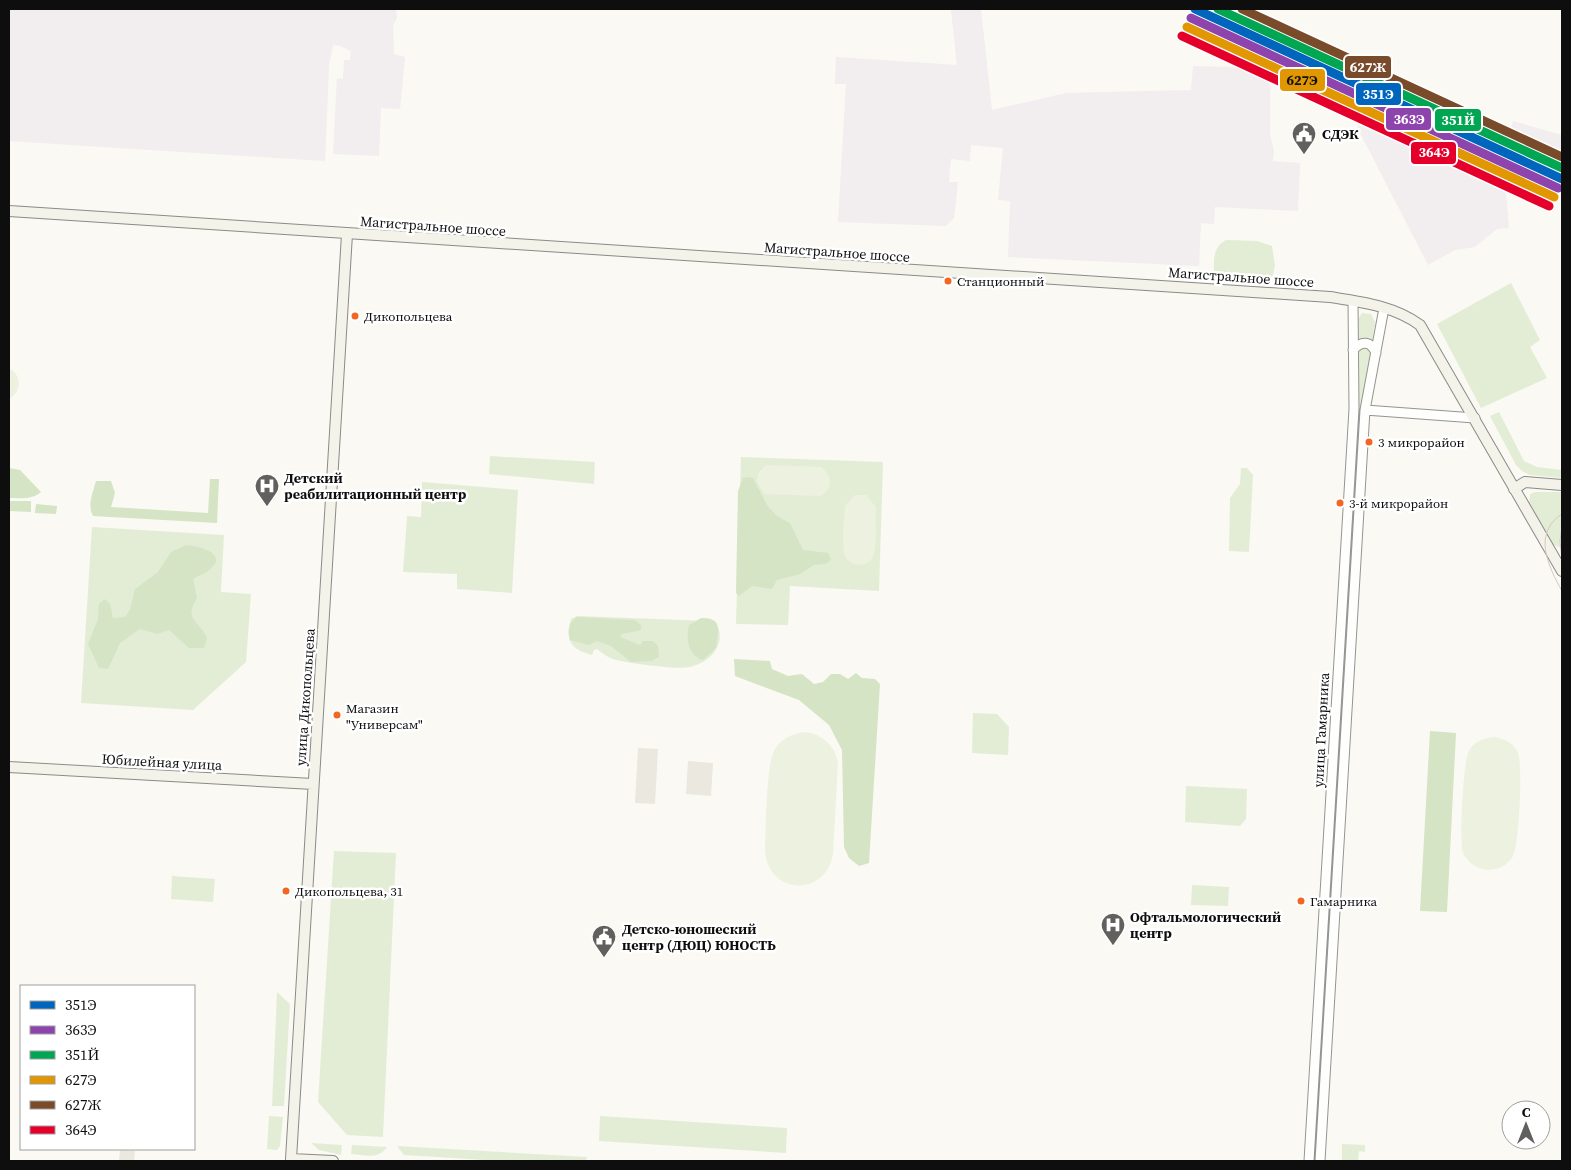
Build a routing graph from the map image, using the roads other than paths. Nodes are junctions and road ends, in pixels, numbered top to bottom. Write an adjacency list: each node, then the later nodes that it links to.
1 (9, 211): 2 (main road, Магистральное шоссе)
2 (347, 234): 3 (main road, Магистральное шоссе); 14 (main road, улица Дикопольцева)
3 (1353, 301): 4 (main road, Магистральное шоссе); 5 (street, улица Гамарника)
4 (1384, 308): 6 (street, улица Гамарника); 8 (main road, Магистральное шоссе)
5 (1353, 350): 6 (street); 17 (street, улица Гамарника)
6 (1376, 352): 7 (street, улица Гамарника)
7 (1366, 410): 8 (street); 18 (street, улица Гамарника)
8 (1475, 418): 10 (main road, Магистральное шоссе)
9 (1562, 485): 10 (main road)
10 (1514, 489): 11 (main road, Магистральное шоссе)
11 (1559, 558): 12 (main road, Магистральное шоссе)
12 (1562, 571)
13 (9, 767): 14 (main road, Юбилейная улица)
14 (313, 784): 15 (main road, улица Дикопольцева)
15 (291, 1160): 16 (main road)
16 (333, 1161)
17 (1309, 1161)
18 (1320, 1161)

